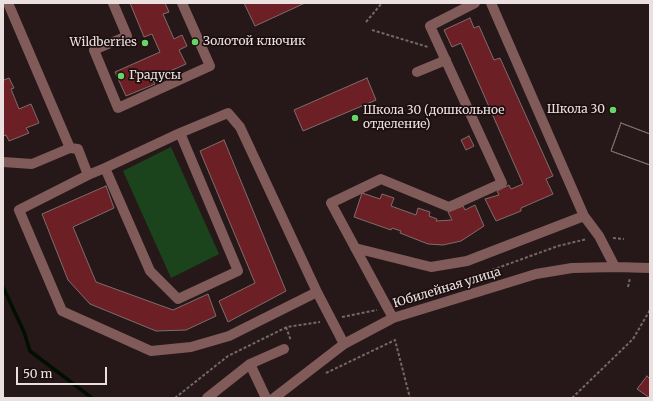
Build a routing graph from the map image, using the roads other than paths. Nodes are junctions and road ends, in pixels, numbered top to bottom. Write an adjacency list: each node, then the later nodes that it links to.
1 (8, 3): 9 (street)
2 (113, 3): 3 (street)
3 (182, 3)
4 (476, 3): 6 (street)
5 (491, 3): 13 (street)
6 (444, 56): 7 (street); 14 (street)
7 (417, 72)
8 (180, 133): 11 (street); 11 (street); 17 (street)
9 (70, 148): 10 (street); 12 (street)
10 (3, 162)
11 (105, 168): 12 (street)
12 (88, 175): 17 (street)
13 (584, 216): 14 (street); 15 (street)
14 (355, 248): 18 (street)
15 (615, 267): 16 (street, Юбилейная улица); 18 (street, Юбилейная улица)
16 (650, 268)
17 (317, 292): 19 (street)
18 (393, 318): 19 (street, Юбилейная улица)
19 (344, 344): 24 (street, Юбилейная улица)
20 (284, 349): 21 (street)
21 (250, 364): 22 (street); 23 (street)
22 (207, 398)
23 (266, 398)
24 (274, 398)

